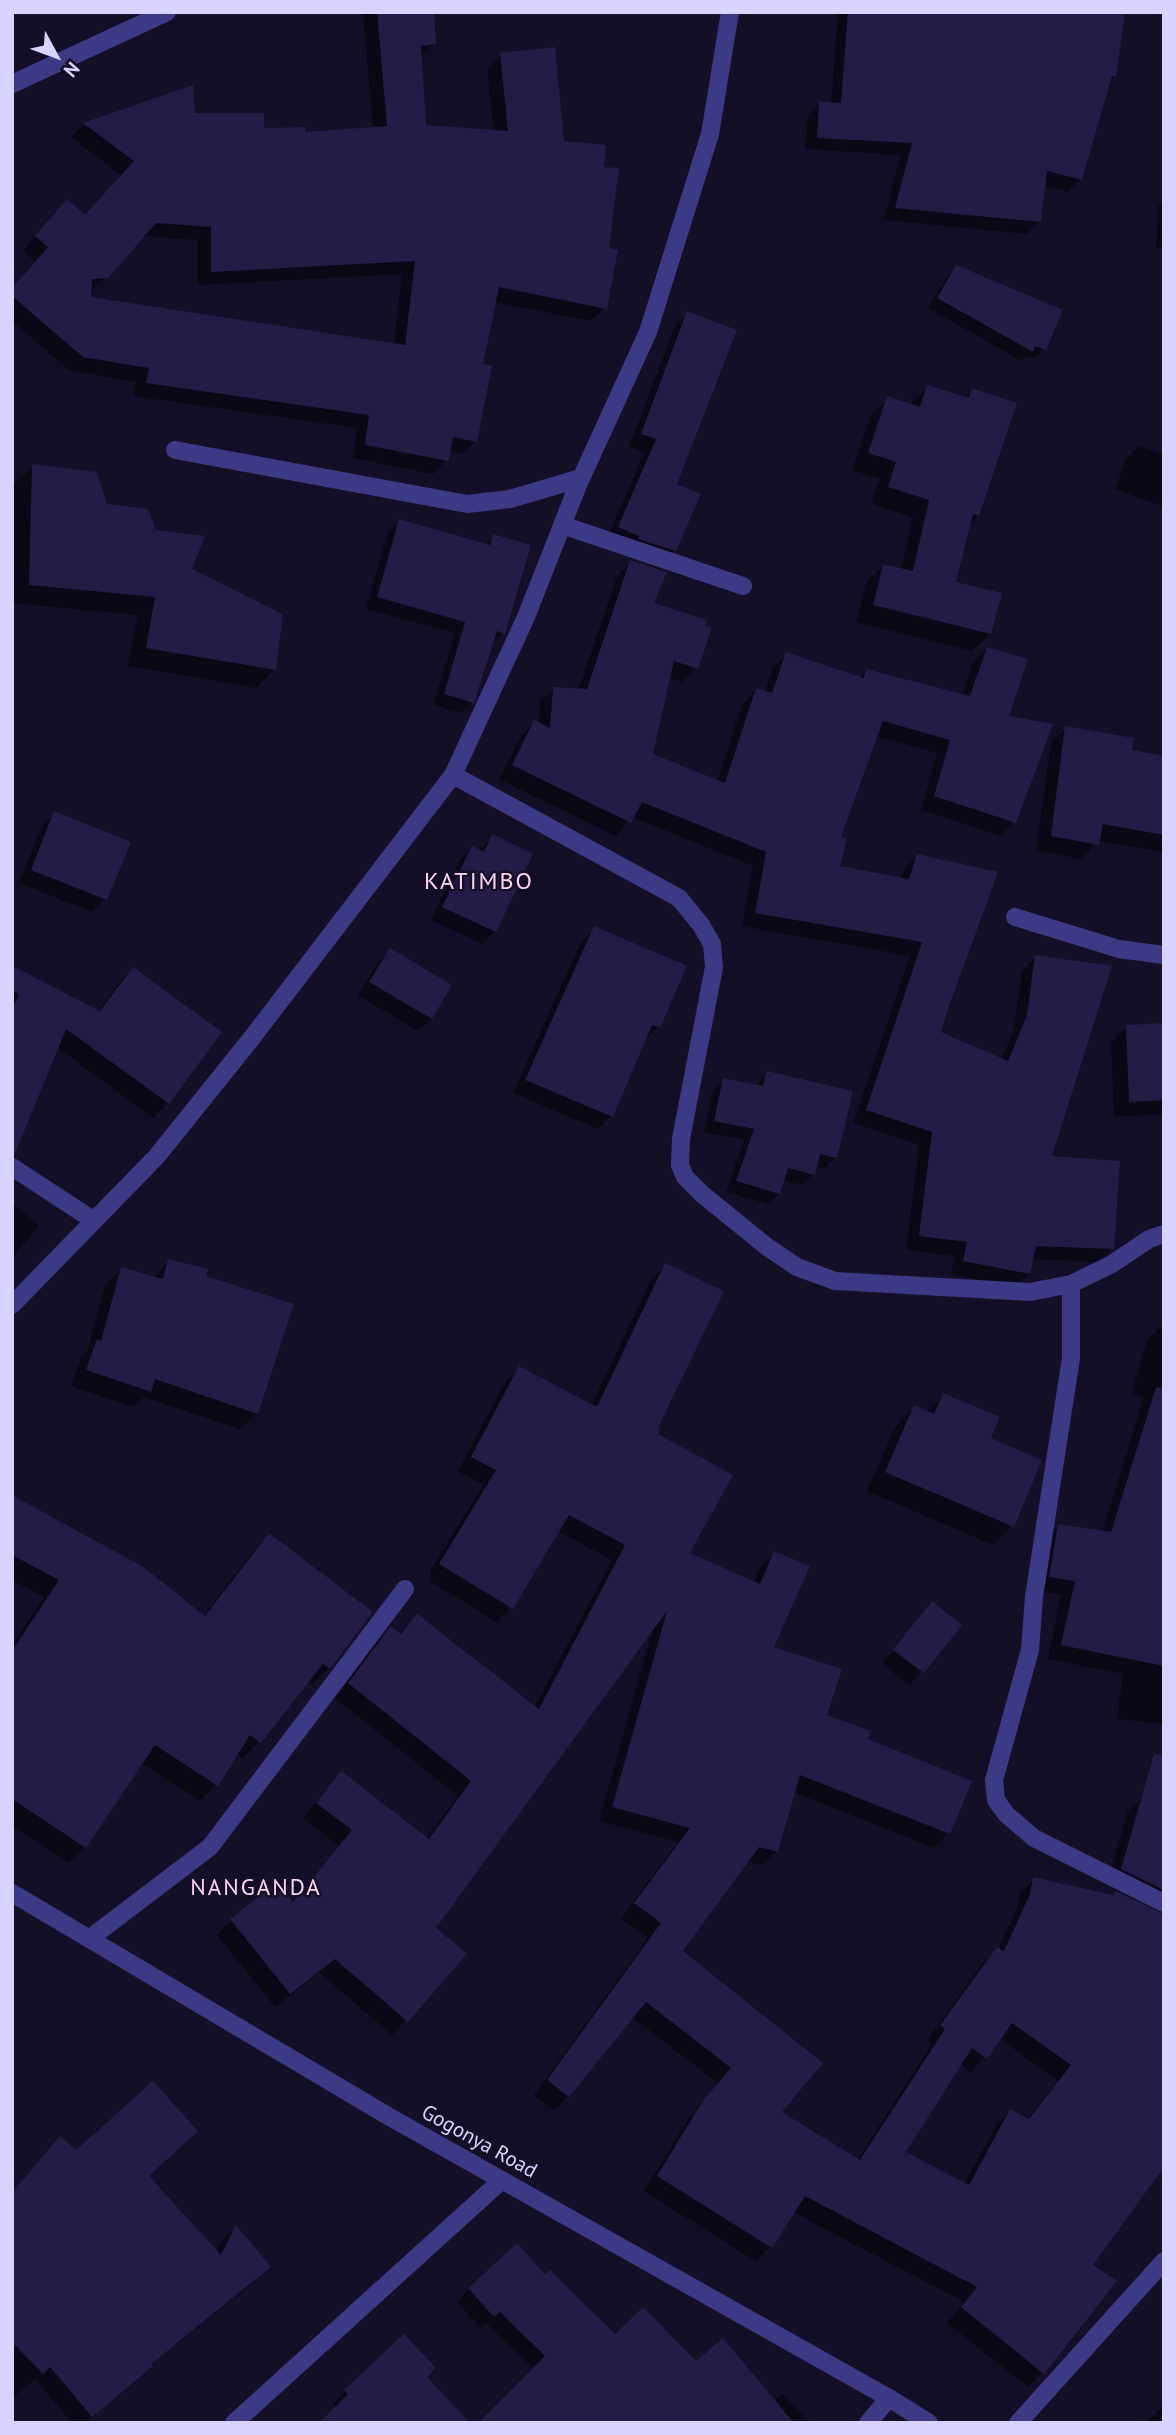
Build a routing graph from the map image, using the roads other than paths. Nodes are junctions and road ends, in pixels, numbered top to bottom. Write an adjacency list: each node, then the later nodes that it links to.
1 (167, 12): 3 (street)
2 (730, 12): 5 (street)
3 (12, 84)
4 (175, 450): 5 (street)
5 (581, 478): 6 (street)
6 (562, 525): 7 (street); 8 (street)
7 (743, 586)
8 (453, 775): 12 (street); 14 (street)
9 (1015, 917): 10 (street)
10 (1164, 955)
11 (12, 1167): 12 (street)
12 (93, 1220): 15 (street)
13 (1164, 1234): 14 (street)
14 (1071, 1284): 18 (street)
15 (12, 1305)
16 (405, 1588): 19 (street)
17 (12, 1893): 19 (street, Gogonya Road)
18 (1164, 1903)
19 (89, 1940): 20 (street, Gogonya Road)
20 (502, 2180): 22 (street, Gogonya Road); 23 (street)
21 (1164, 2261): 26 (street)
22 (889, 2398): 24 (street); 25 (street, Gogonya Road)
23 (234, 2423)
24 (868, 2423)
25 (929, 2423)
26 (1018, 2423)

